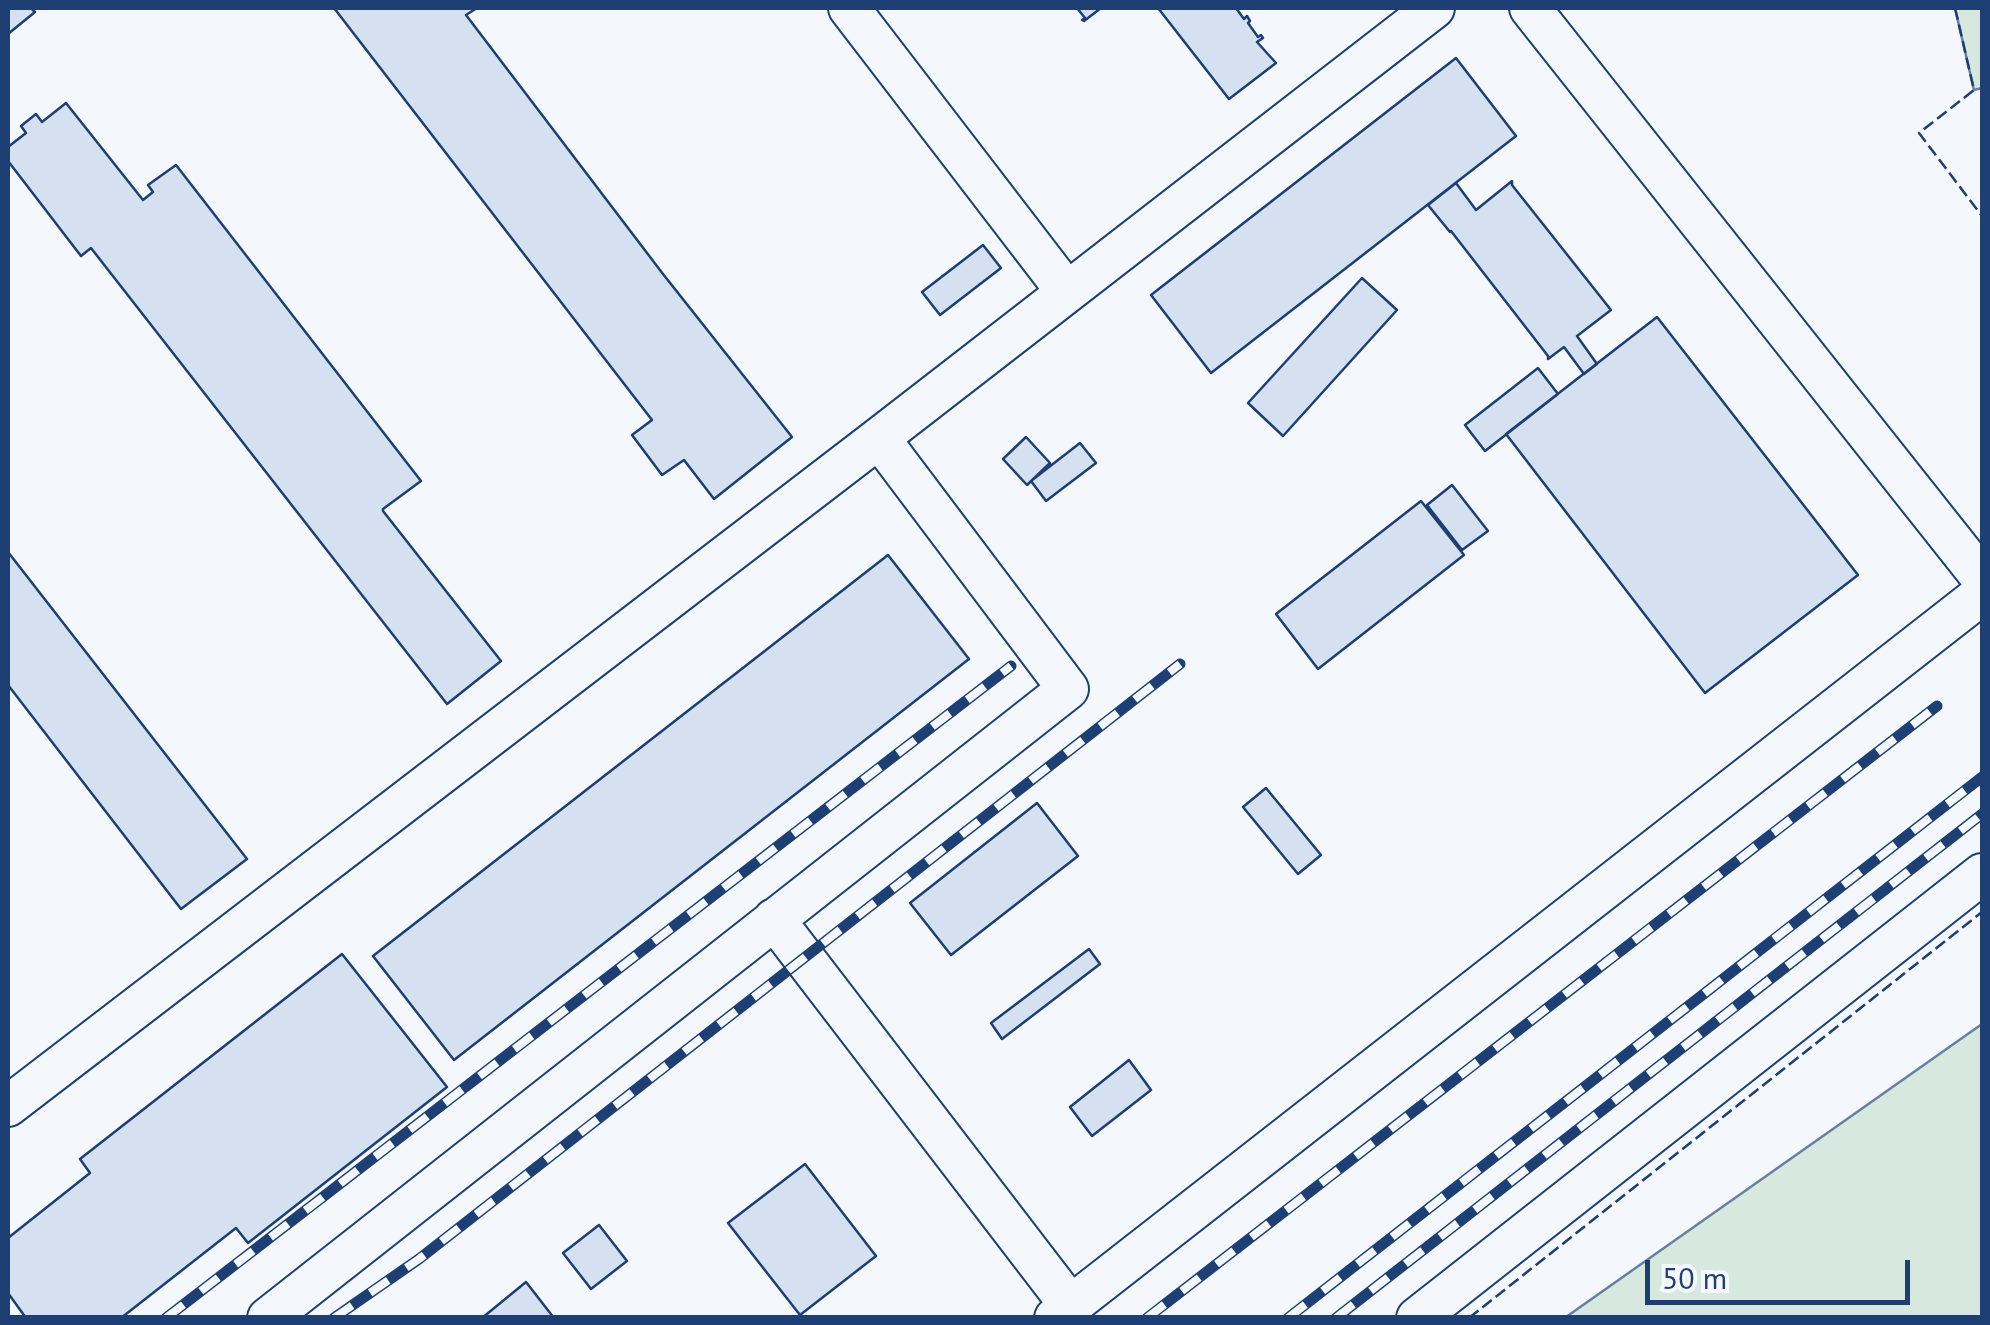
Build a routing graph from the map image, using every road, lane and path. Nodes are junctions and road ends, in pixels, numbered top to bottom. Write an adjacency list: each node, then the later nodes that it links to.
1 (849, 8): 4 (lane)
2 (1434, 8): 4 (lane)
3 (1530, 8): 6 (lane)
4 (1067, 292): 5 (lane)
5 (880, 438): 9 (lane); 10 (lane)
6 (1982, 578)
7 (1982, 594): 11 (lane)
8 (1982, 874): 13 (lane)
9 (774, 919): 11 (lane); 12 (lane)
10 (8, 1106)
11 (1062, 1311)
12 (268, 1318)
13 (1416, 1318)

